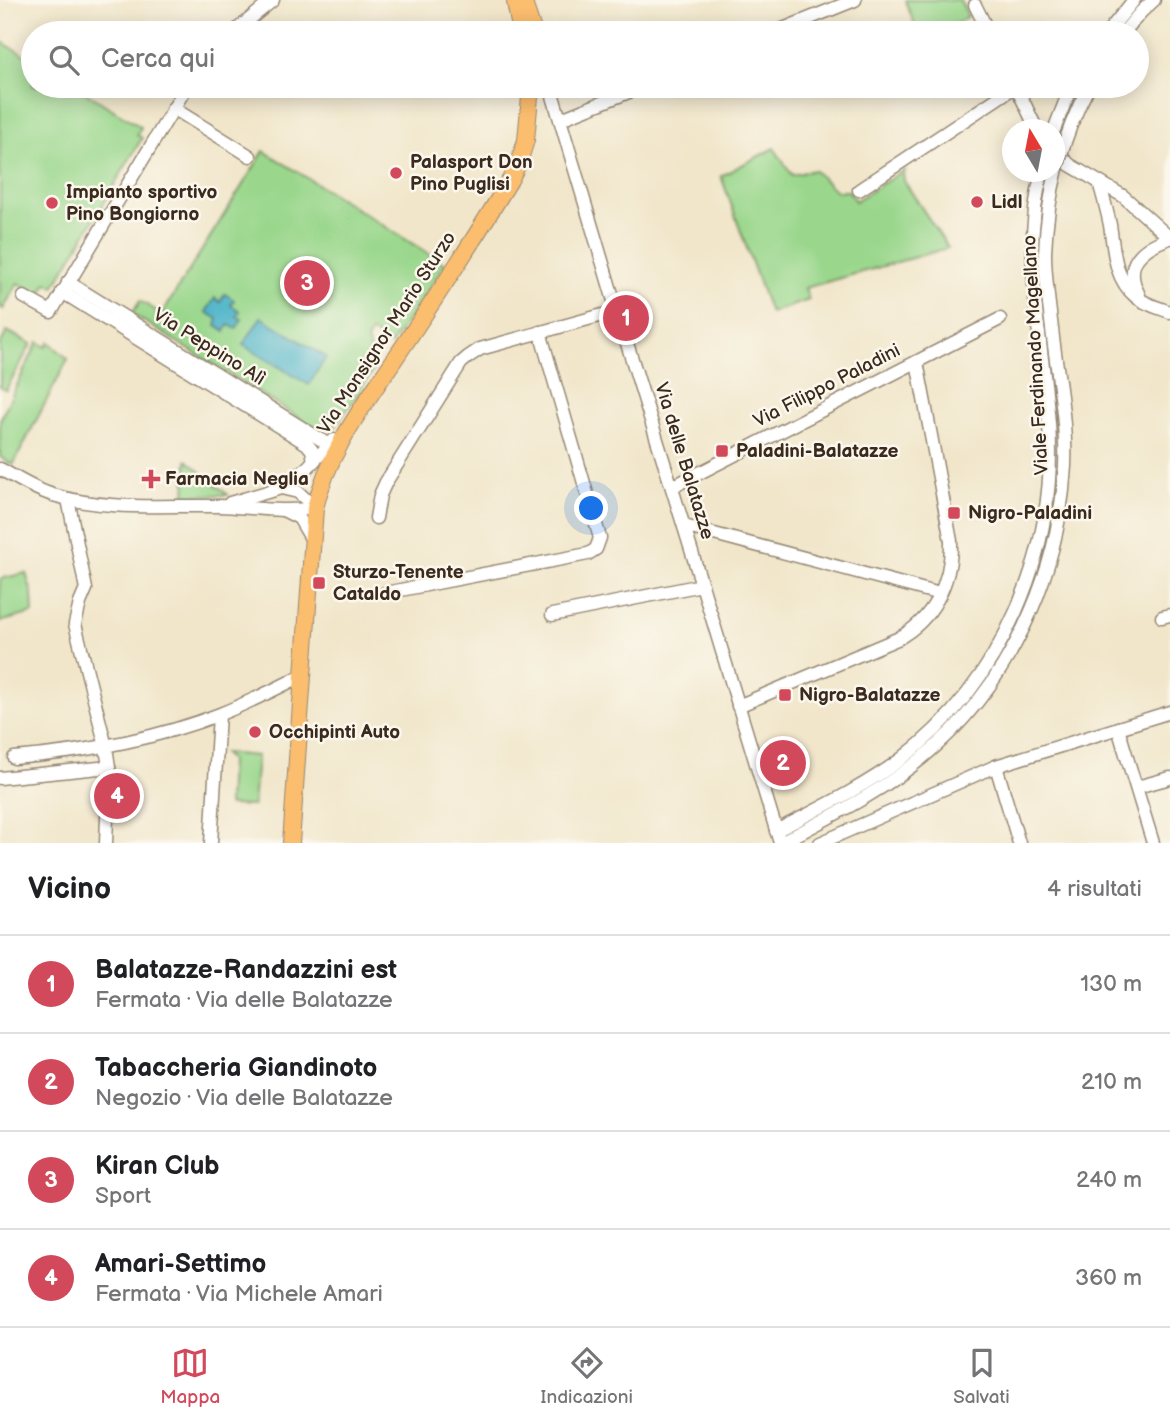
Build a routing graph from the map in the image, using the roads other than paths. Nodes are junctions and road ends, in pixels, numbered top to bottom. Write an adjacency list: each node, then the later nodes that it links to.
1 (273, 0): 8 (street)
2 (514, 0): 9 (main road)
3 (523, 0): 10 (main road)
4 (855, 0): 11 (street)
5 (1134, 0): 13 (street)
6 (1154, 0): 14 (street)
7 (976, 2): 12 (street)
8 (248, 21)
9 (518, 21)
10 (530, 21)
11 (803, 21)
12 (984, 21)
13 (1117, 21)
14 (1133, 21)
15 (179, 98): 23 (street)
16 (529, 98): 41 (main road, Via Monsignor Mario Sturzo)
17 (554, 98): 26 (street, Via delle Balatazze)
18 (615, 98): 26 (street)
19 (998, 98): 31 (street)
20 (1022, 98): 24 (street)
21 (1067, 98): 25 (street)
22 (1083, 98): 69 (street, Viale Ferdinando Magellano, bridge)
23 (173, 108): 27 (street); 33 (street)
24 (1032, 119)
25 (1058, 119)
26 (561, 120): 36 (street, Via delle Balatazze)
27 (250, 156)
28 (1065, 160): 30 (street)
29 (1040, 182): 69 (street, Viale Ferdinando Magellano)
30 (1099, 182): 32 (street); 35 (street)
31 (859, 190)
32 (1170, 238): 35 (street)
33 (65, 287): 34 (street); 41 (street, Via Peppino Alì); 42 (street, Via Peppino Alì)
34 (24, 297)
35 (1143, 301): 37 (street)
36 (617, 311): 39 (street); 44 (street, Via delle Balatazze)
37 (1170, 312)
38 (1000, 319): 40 (street, Via Filippo Paladini)
39 (540, 332): 50 (street); 54 (street)
40 (917, 362): 44 (street, Via Filippo Paladini); 55 (street)
41 (333, 447): 42 (street); 48 (main road, Via Monsignor Mario Sturzo)
42 (314, 461): 45 (street)
43 (0, 470): 46 (street)
44 (672, 487): 51 (street, Via delle Balatazze)
45 (281, 488): 47 (street); 48 (street)
46 (68, 499): 47 (street); 62 (street)
47 (217, 506): 49 (street)
48 (315, 508): 49 (street); 52 (main road, Via Monsignor Mario Sturzo)
49 (282, 510): 52 (street)
50 (376, 518)
51 (684, 526): 53 (street, Via delle Balatazze); 55 (street)
52 (312, 541): 57 (main road, Via Monsignor Mario Sturzo)
53 (702, 585): 56 (street); 58 (street, Via delle Balatazze)
54 (385, 593)
55 (940, 594): 58 (street)
56 (552, 615)
57 (303, 675): 60 (street); 72 (main road, Via Monsignor Mario Sturzo)
58 (738, 706): 69 (street, Via delle Balatazze)
59 (1170, 712): 61 (street)
60 (219, 715): 62 (street); 71 (street)
61 (1118, 728): 64 (street); 68 (street)
62 (106, 747): 63 (street); 65 (street)
63 (14, 758)
64 (996, 766): 73 (street); 74 (street)
65 (109, 767): 66 (street); 70 (street)
66 (0, 778)
67 (1170, 778): 68 (street)
68 (1137, 787): 75 (street)
69 (779, 839)
70 (106, 843)
71 (211, 843)
72 (291, 843)
73 (820, 843)
74 (1019, 843)
75 (1153, 843)

